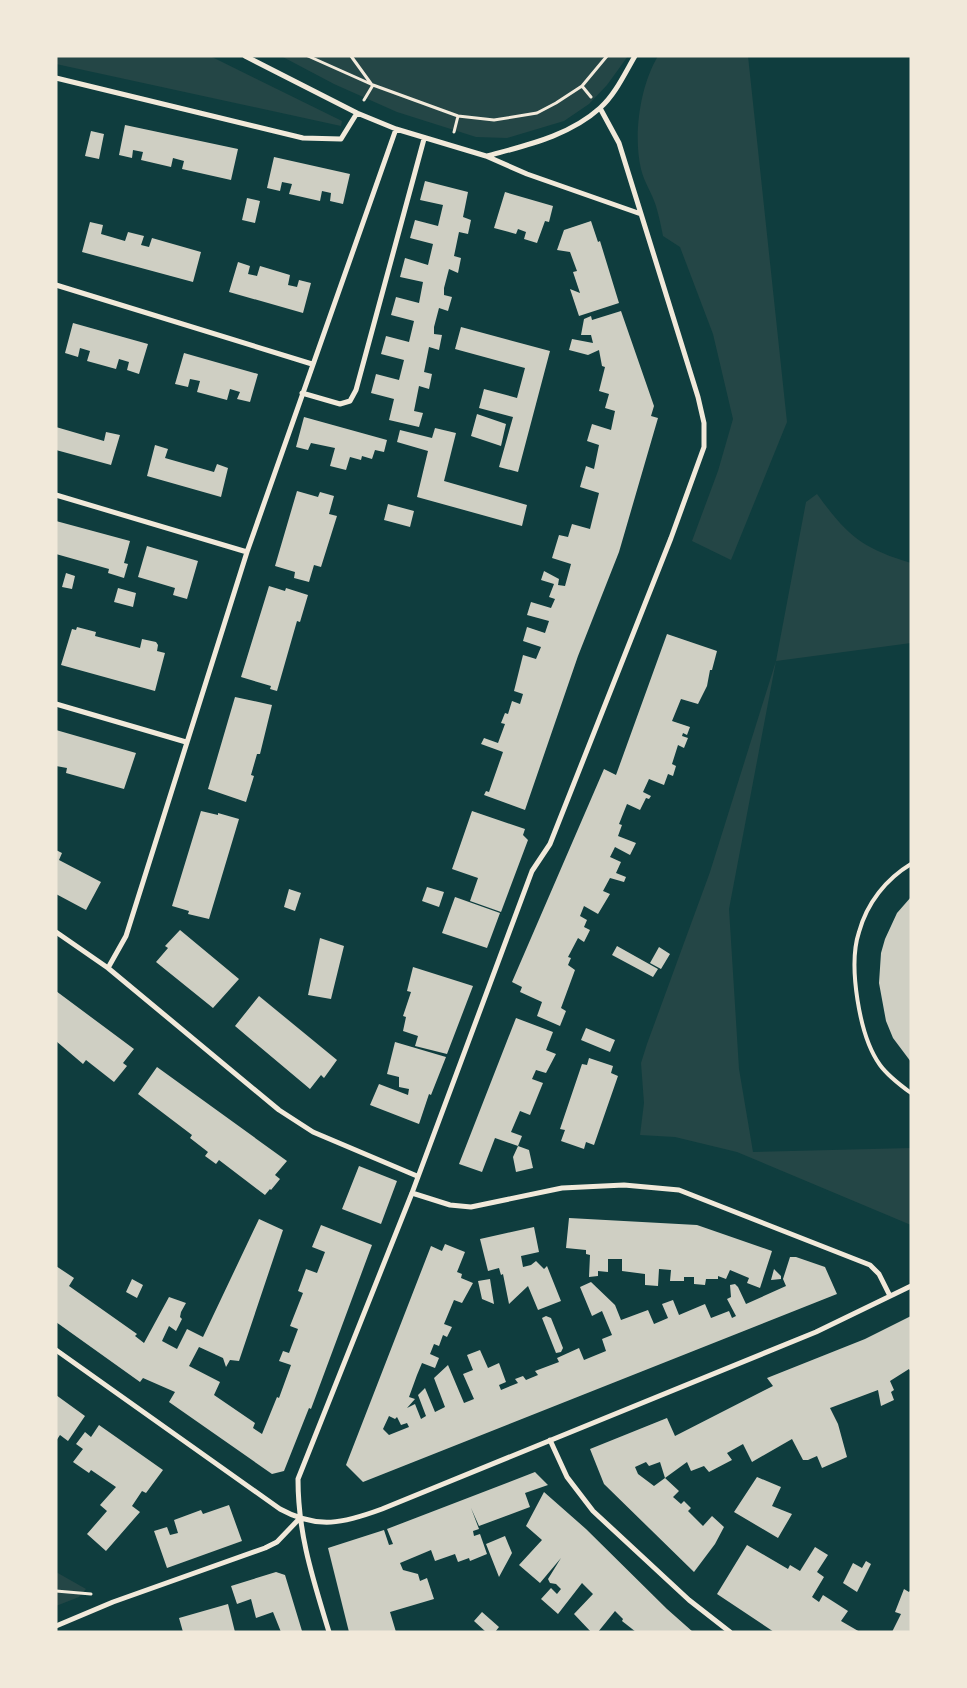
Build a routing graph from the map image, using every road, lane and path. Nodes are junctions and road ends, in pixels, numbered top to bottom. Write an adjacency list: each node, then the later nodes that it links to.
1 (246, 56): 9 (street)
2 (308, 56): 7 (path)
3 (351, 56): 7 (path)
4 (607, 56): 7 (path)
5 (635, 56): 8 (street)
6 (56, 78): 9 (street)
7 (373, 85)
8 (600, 108): 12 (street); 13 (street)
9 (357, 113): 10 (street)
10 (396, 129): 11 (street); 15 (street)
11 (424, 139): 12 (street); 16 (street)
12 (486, 156): 13 (street)
13 (641, 214): 25 (street)
14 (56, 285): 15 (street)
15 (312, 364): 16 (street)
16 (302, 393): 18 (street)
17 (56, 495): 18 (street)
18 (247, 552): 20 (street)
19 (56, 704): 20 (street)
20 (186, 742): 23 (street)
21 (911, 864): 24 (lane)
22 (56, 932): 23 (street)
23 (108, 968): 25 (street)
24 (911, 1093)
25 (417, 1176): 26 (street)
26 (412, 1193): 28 (street); 31 (street)
27 (911, 1286): 28 (street)
28 (890, 1296): 30 (street)
29 (56, 1350): 31 (street)
30 (550, 1440): 31 (street); 34 (street)
31 (299, 1519): 32 (street); 33 (street)
32 (56, 1626)
33 (329, 1632)
34 (730, 1632)

